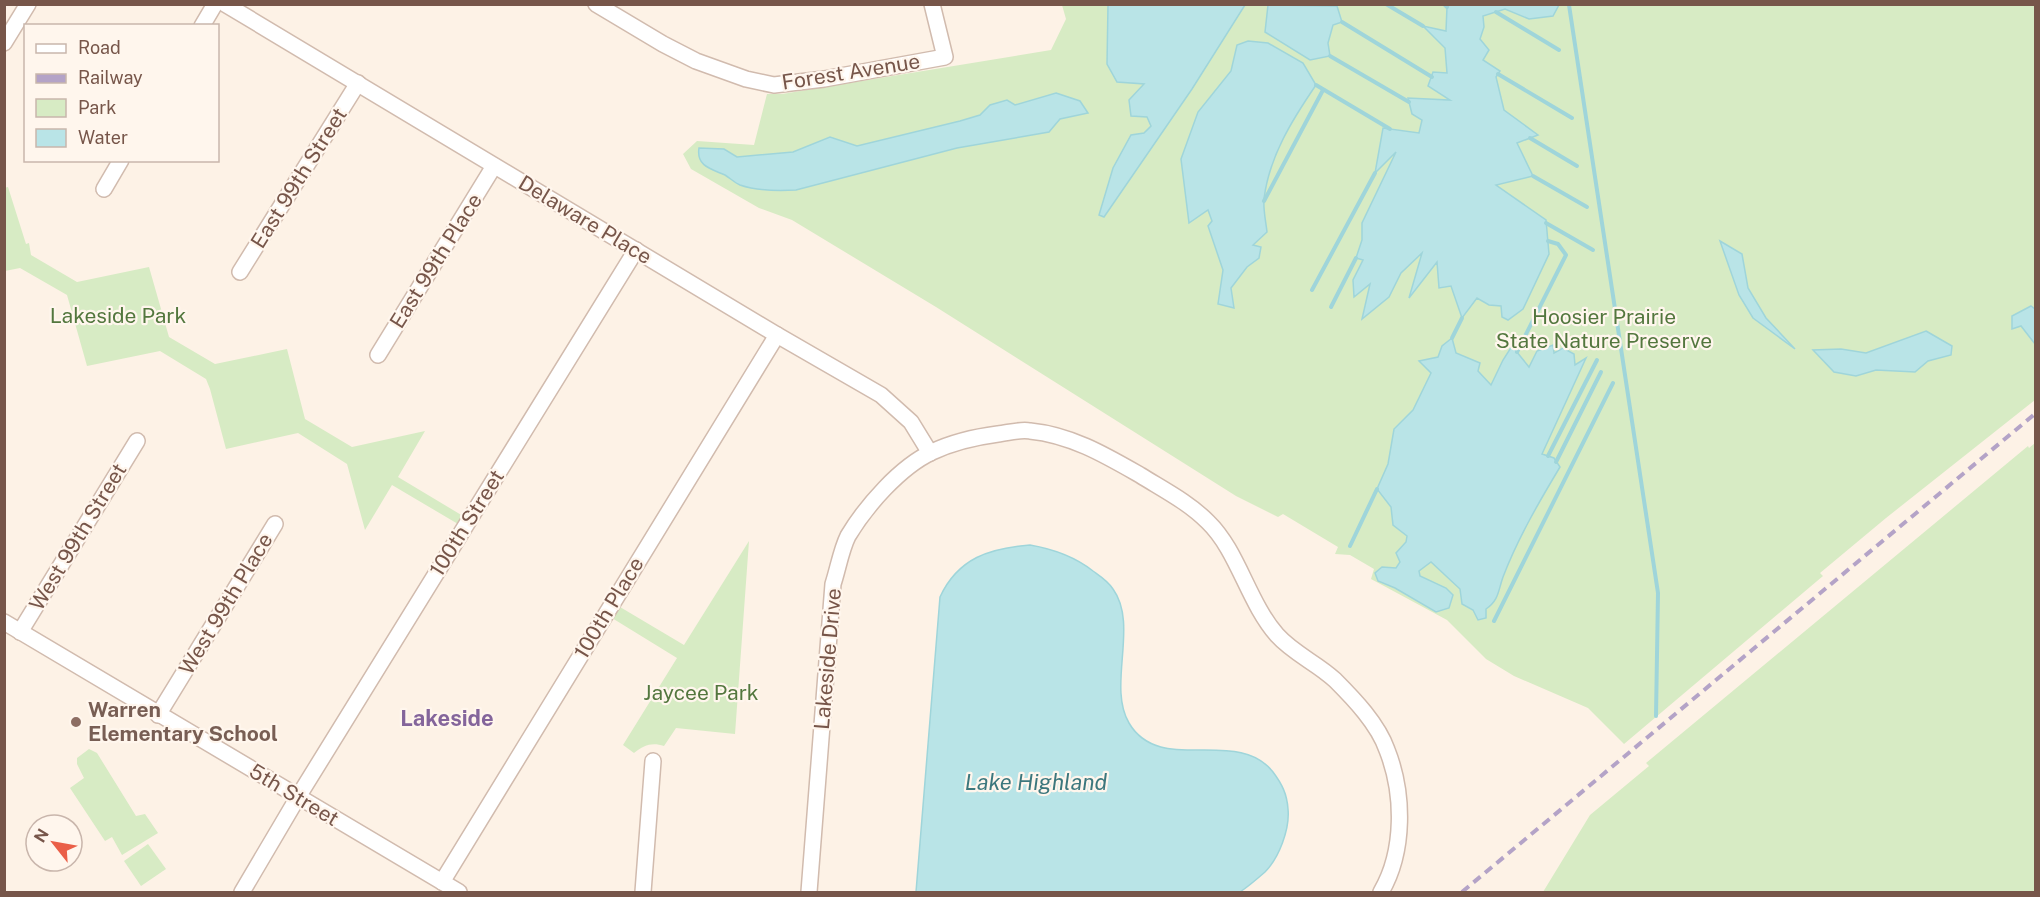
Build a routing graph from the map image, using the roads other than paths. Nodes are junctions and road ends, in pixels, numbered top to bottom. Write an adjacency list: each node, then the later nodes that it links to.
1 (28, 4): 7 (street)
2 (215, 4): 6 (street)
3 (225, 4): 8 (street, Delaware Place)
4 (596, 4): 5 (street, Forest Avenue)
5 (932, 4)
6 (203, 24)
7 (4, 43)
8 (358, 83): 10 (street, Delaware Place); 13 (street, East 99th Street)
9 (120, 162): 11 (street)
10 (494, 166): 12 (street, Delaware Place); 15 (street, East 99th Place)
11 (104, 189)
12 (636, 250): 14 (street, Delaware Place); 23 (street, 100th Street)
13 (240, 273)
14 (777, 335): 17 (street, Delaware Place); 24 (street, 100th Place)
15 (378, 355)
16 (136, 441): 20 (street, West 99th Street)
17 (930, 453): 28 (street, Lakeside Drive); 29 (street, Lakeside Drive)
18 (275, 524): 21 (street, West 99th Place)
19 (5, 623): 20 (street, 5th Street)
20 (20, 632): 21 (street, 5th Street)
21 (158, 715): 23 (street, 5th Street)
22 (653, 761): 27 (street)
23 (298, 797): 24 (street, 5th Street); 25 (street, 100th Street)
24 (442, 882): 26 (street, 5th Street)
25 (242, 892)
26 (459, 892)
27 (643, 892)
28 (809, 892)
29 (1381, 892)

